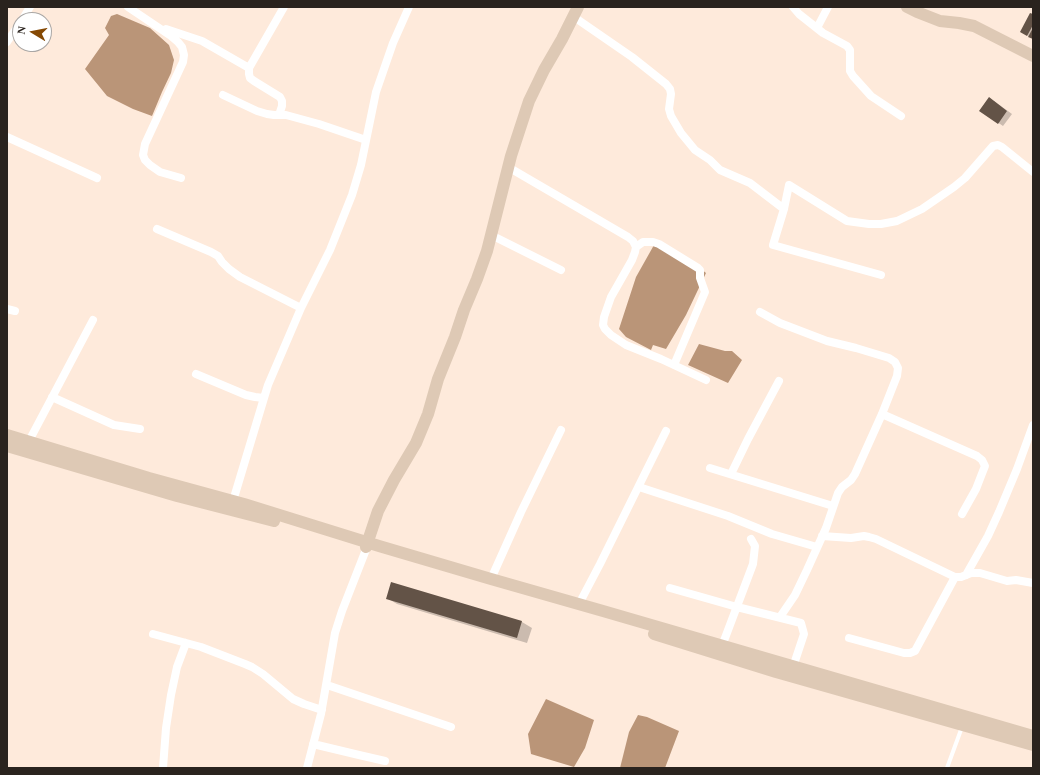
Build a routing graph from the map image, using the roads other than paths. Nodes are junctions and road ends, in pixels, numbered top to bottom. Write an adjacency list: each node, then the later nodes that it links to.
1 (128, 7): 8 (street)
2 (284, 7): 11 (street)
3 (409, 7): 16 (street)
4 (793, 7): 9 (street)
5 (828, 7): 9 (street)
6 (907, 7): 10 (street)
7 (576, 12): 17 (street); 21 (street)
8 (157, 26): 11 (street); 20 (street)
9 (816, 28): 14 (street)
10 (1033, 56)
11 (249, 68): 13 (street)
12 (223, 95): 13 (street)
13 (280, 115): 16 (street)
14 (901, 116)
15 (7, 137): 19 (street)
16 (366, 140): 27 (street)
17 (508, 167): 23 (street); 24 (street)
18 (1033, 172): 21 (street)
19 (97, 178)
20 (181, 178)
21 (784, 209): 26 (street)
22 (158, 229): 27 (street)
23 (491, 235): 25 (street); 52 (street)
24 (636, 246): 30 (street); 30 (street)
25 (561, 270)
26 (881, 275)
27 (301, 308): 35 (street)
28 (760, 312): 36 (street)
29 (93, 320): 34 (street)
30 (674, 365): 32 (street)
31 (196, 374): 35 (street)
32 (706, 380)
33 (779, 381): 45 (street)
34 (52, 397): 38 (street); 42 (street)
35 (264, 398): 47 (street)
36 (882, 414): 48 (street); 49 (street)
37 (1033, 425): 54 (street)
38 (140, 429)
39 (561, 430): 56 (street)
40 (666, 431): 46 (street)
41 (7, 435): 42 (street)
42 (29, 441): 47 (street)
43 (7, 446): 52 (street)
44 (710, 468): 45 (street)
45 (731, 474): 48 (street)
46 (639, 487): 53 (street); 59 (street)
47 (233, 501): 52 (street)
48 (833, 506): 50 (street)
49 (962, 514)
50 (822, 536): 53 (street); 55 (street)
51 (751, 539): 60 (street)
52 (367, 545): 56 (street); 66 (street); 68 (street)
53 (817, 547): 61 (street)
54 (966, 575): 55 (street); 57 (street)
55 (955, 578): 63 (street)
56 (491, 579): 59 (street)
57 (1033, 583)
58 (670, 588): 60 (street)
59 (579, 604): 65 (street)
60 (737, 607): 61 (street); 65 (street)
61 (780, 617): 67 (street)
62 (153, 634): 64 (street)
63 (849, 638)
64 (186, 643): 69 (street); 76 (street)
65 (722, 646): 66 (street)
66 (778, 667): 67 (street); 70 (street)
67 (793, 667): 72 (street)
68 (326, 685): 69 (street); 71 (street)
69 (322, 710): 73 (street)
70 (963, 725): 74 (street); 78 (lane)
71 (451, 727)
72 (1033, 736)
73 (314, 744): 75 (street); 77 (street)
74 (1033, 745)
75 (385, 761)
76 (163, 768)
77 (307, 768)
78 (948, 768)

